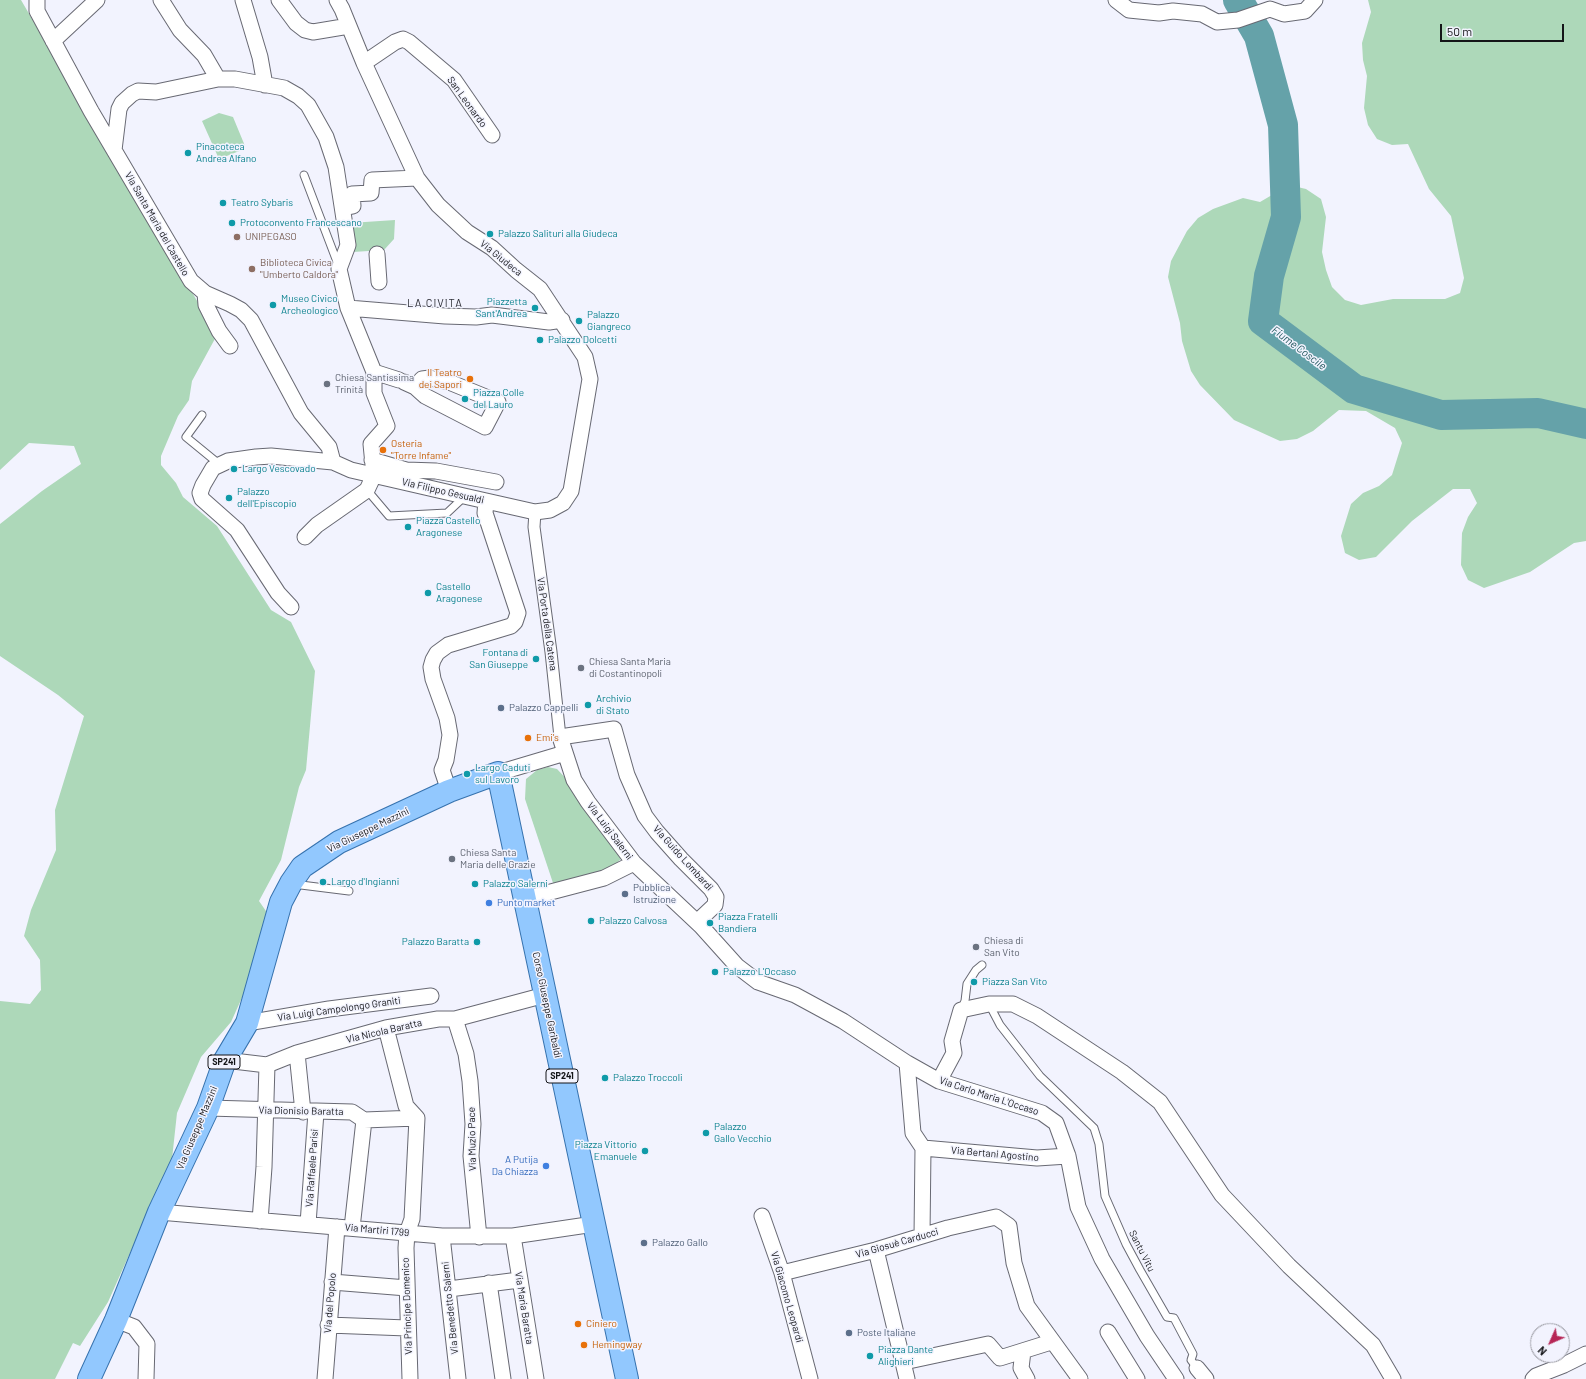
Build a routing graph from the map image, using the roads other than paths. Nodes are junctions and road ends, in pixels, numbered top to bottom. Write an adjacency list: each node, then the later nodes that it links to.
1 (37, 0): 10 (street, Via Santa Maria del Castello)
2 (97, 0): 10 (street)
3 (161, 0): 12 (street)
4 (243, 0): 13 (street)
5 (279, 0): 9 (street)
6 (337, 0): 9 (street, Via Giudeca)
7 (1116, 0): 8 (street)
8 (1315, 0)
9 (349, 26): 11 (street, Via Giudeca)
10 (53, 41): 15 (street, Via Santa Maria del Castello)
11 (364, 63): 14 (street, San Leonardo); 17 (street, Via Giudeca)
12 (218, 79): 13 (street); 15 (street)
13 (265, 85): 18 (street)
14 (492, 136)
15 (114, 150): 22 (street, Via Santa Maria del Castello)
16 (304, 175): 20 (lane)
17 (417, 178): 18 (street); 24 (street, Via Giudeca)
18 (343, 208): 20 (street)
19 (377, 254): 21 (street)
20 (339, 269): 23 (street)
21 (379, 282)
22 (205, 293): 25 (street); 29 (street, Via Santa Maria del Castello)
23 (348, 308): 24 (street); 26 (street)
24 (562, 320): 36 (street, Via Giudeca)
25 (230, 346)
26 (374, 372): 27 (street); 31 (street)
27 (406, 383): 27 (street)
28 (202, 415): 30 (lane)
29 (334, 462): 30 (street, Via Filippo Gesualdi); 31 (street, Via Filippo Gesualdi)
30 (219, 464): 38 (street)
31 (373, 467): 32 (street); 33 (street); 34 (street, Via Filippo Gesualdi)
32 (496, 482)
33 (367, 490): 34 (lane); 37 (street)
34 (464, 496): 35 (street, Via Filippo Gesualdi)
35 (486, 501): 36 (street, Via Filippo Gesualdi); 42 (street)
36 (535, 512): 39 (street, Via Porta della Catena)
37 (305, 537)
38 (292, 607)
39 (560, 738): 40 (street, Via Luigi Salerni); 47 (street, Via Guido Lombardi)
40 (558, 754): 41 (street); 43 (street, Via Luigi Salerni)
41 (498, 772): 42 (main road, SP241); 46 (main road, Corso Giuseppe Garibaldi / SP241)
42 (449, 792): 44 (main road, Via Giuseppe Mazzini / SP241)
43 (634, 863): 46 (street, Via Luigi Salerni); 47 (street)
44 (291, 883): 45 (lane); 54 (main road, Via Giuseppe Mazzini / SP241)
45 (349, 891)
46 (524, 899): 49 (main road, Corso Giuseppe Garibaldi / SP241)
47 (695, 920): 58 (street, Via Carlo Maria L'Occaso)
48 (982, 965): 52 (lane)
49 (545, 995): 53 (street, Via Nicola Baratta); 72 (main road, Corso Giuseppe Garibaldi / SP241)
50 (431, 996): 54 (street, Via Luigi Campolongo Graniti)
51 (989, 1004): 52 (street); 95 (lane, Santu Vitu); 110 (street)
52 (961, 1010): 60 (street)
53 (455, 1019): 55 (street, Via Nicola Baratta); 79 (street, Via Muzio Pace)
54 (247, 1023): 57 (main road, Via Giuseppe Mazzini / SP241)
55 (386, 1028): 56 (street, Via Nicola Baratta); 64 (street)
56 (297, 1053): 59 (street, Via Nicola Baratta); 63 (street, Via Raffaele Parisi)
57 (225, 1060): 59 (street, Via Nicola Baratta); 61 (main road, Via Giuseppe Mazzini / SP241)
58 (907, 1063): 60 (street, Via Carlo Maria L'Occaso); 66 (street)
59 (267, 1065): 62 (street)
60 (939, 1081): 67 (street, Via Carlo Maria L'Occaso)
61 (208, 1108): 62 (street, Via Dionisio Baratta); 68 (main road, Via Giuseppe Mazzini / SP241)
62 (266, 1111): 63 (street, Via Dionisio Baratta); 70 (street)
63 (310, 1112): 65 (street, Via Dionisio Baratta); 71 (street, Via Raffaele Parisi)
64 (417, 1118): 65 (street, Via Dionisio Baratta); 75 (street, Via Principe Domenico)
65 (364, 1120): 74 (street)
66 (923, 1148): 67 (street, Via Bertani Agostino); 78 (street)
67 (1068, 1156): 109 (street, Via Carlo Maria L'Occaso)
68 (159, 1212): 70 (street, Via Martiri 1799); 87 (main road, Via Giuseppe Mazzini / SP241)
69 (762, 1216): 81 (street, Via Giacomo Leopardi)
70 (260, 1221): 71 (street, Via Martiri 1799)
71 (308, 1224): 73 (street, Via Martiri 1799)
72 (594, 1224): 77 (street, Via Martiri 1799); 104 (main road, Corso Giuseppe Garibaldi / SP241)
73 (337, 1227): 74 (street, Via Martiri 1799); 83 (street, Via del Popolo)
74 (352, 1228): 75 (street, Via Martiri 1799)
75 (407, 1233): 76 (street, Via Martiri 1799); 85 (street, Via Principe Domenico)
76 (442, 1236): 79 (street, Via Martiri 1799); 86 (street, Via Benedetto Salerni)
77 (513, 1236): 79 (street, Via Martiri 1799); 82 (street, Via Maria Baratta)
78 (922, 1236): 80 (street, Via Giosuè Carducci); 91 (street, Via Giosuè Carducci)
79 (479, 1237)
80 (876, 1250): 81 (street, Via Giosuè Carducci); 94 (street)
81 (782, 1273): 105 (street, Via Giacomo Leopardi)
82 (519, 1280): 84 (street); 103 (street, Via Maria Baratta)
83 (332, 1282): 85 (street); 88 (street, Via del Popolo)
84 (489, 1283): 86 (street); 102 (street)
85 (406, 1288): 89 (street, Via Principe Domenico)
86 (449, 1290): 101 (street, Via Benedetto Salerni)
87 (116, 1320): 97 (main road, Via Giuseppe Mazzini / SP241); 98 (street)
88 (328, 1325): 89 (street); 99 (street, Via del Popolo)
89 (407, 1328): 100 (street, Via Principe Domenico)
90 (1108, 1332): 96 (street)
91 (1051, 1342): 92 (street); 108 (street)
92 (1023, 1352): 94 (street); 107 (street)
93 (1586, 1354): 111 (street)
94 (904, 1362): 106 (street)
95 (1202, 1373)
96 (1134, 1378)
97 (89, 1379)
98 (146, 1379)
99 (325, 1379)
100 (410, 1379)
101 (458, 1379)
102 (503, 1379)
103 (536, 1379)
104 (627, 1379)
105 (810, 1379)
106 (908, 1379)
107 (1027, 1379)
108 (1080, 1379)
109 (1176, 1379)
110 (1393, 1379)
111 (1534, 1379)

